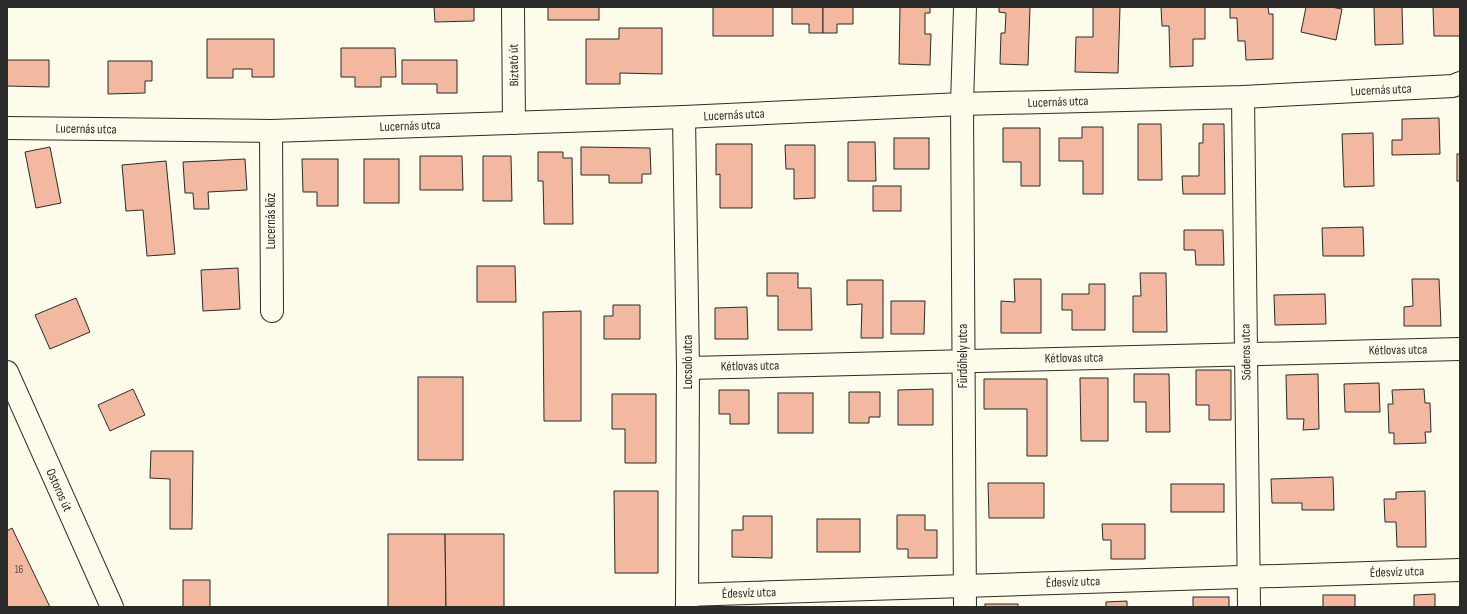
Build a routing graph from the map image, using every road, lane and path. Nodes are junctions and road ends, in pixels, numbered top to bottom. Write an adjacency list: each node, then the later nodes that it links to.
1 (513, 7): 7 (street, Biztató út)
2 (964, 7): 5 (street, Fürdőhely utca)
3 (1460, 83): 4 (street, Lucernás utca)
4 (1243, 97): 5 (street, Lucernás utca); 12 (street, Sóderos utca)
5 (962, 104): 6 (street, Lucernás utca); 13 (street, Fürdőhely utca)
6 (684, 117): 7 (street, Lucernás utca); 14 (street, Locsoló utca)
7 (514, 123): 9 (street, Lucernás utca)
8 (7, 128): 9 (street, Lucernás utca)
9 (271, 131): 10 (street, Lucernás köz)
10 (272, 311)
11 (1460, 349): 12 (street, Kétlovas utca)
12 (1246, 354): 13 (street, Kétlovas utca); 17 (street, Sóderos utca)
13 (963, 361): 14 (street, Kétlovas utca); 18 (street, Fürdőhely utca)
14 (688, 368): 19 (street, Locsoló utca)
15 (7, 372): 20 (street, Ostoros út)
16 (1460, 570): 17 (street, Édesvíz utca)
17 (1248, 577): 18 (street, Édesvíz utca); 22 (street, Sóderos utca)
18 (964, 586): 19 (street, Édesvíz utca); 21 (street, Fürdőhely utca)
19 (687, 601)
20 (112, 607)
21 (965, 607)
22 (1249, 607)

